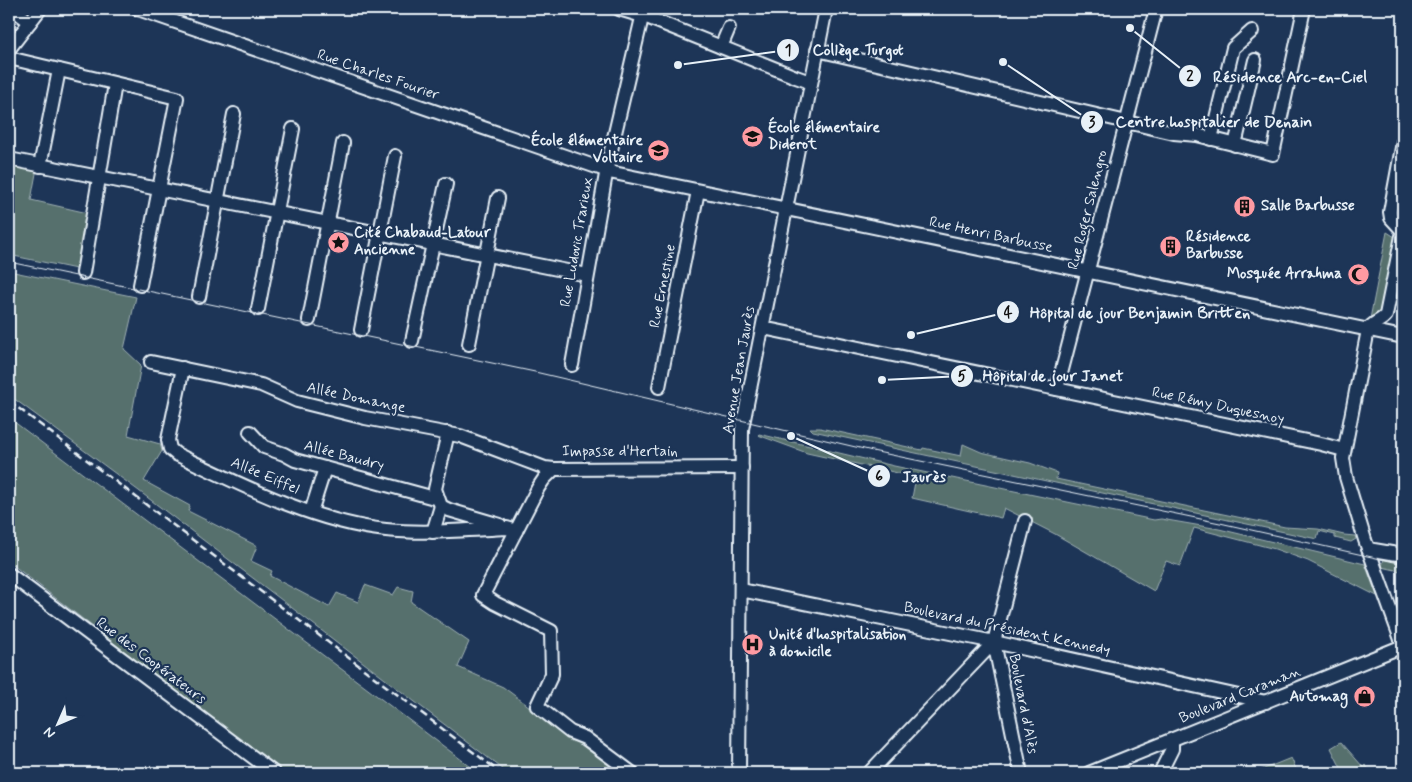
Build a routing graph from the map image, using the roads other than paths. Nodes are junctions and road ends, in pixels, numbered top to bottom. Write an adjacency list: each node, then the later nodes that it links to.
1 (13, 9): 9 (street)
2 (40, 9): 9 (street)
3 (138, 9): 30 (street, Rue Charles Fourier)
4 (619, 9): 8 (street)
5 (826, 9): 14 (street, Avenue Jean Jaurès)
6 (1156, 9): 21 (street, Rue Roger Salengro)
7 (1304, 9): 26 (street)
8 (643, 12): 12 (street); 30 (street, Rue Ludovic Trarieux)
9 (30, 22): 13 (street)
10 (729, 28): 12 (street)
11 (1252, 30): 23 (street)
12 (721, 47): 18 (street)
13 (9, 49)
14 (817, 50): 18 (street, Avenue Jean Jaurès); 21 (street)
15 (9, 58): 17 (street)
16 (1254, 60): 26 (street)
17 (59, 70): 19 (street); 29 (street)
18 (810, 82): 37 (street, Avenue Jean Jaurès)
19 (115, 84): 31 (street); 33 (street)
20 (234, 114): 36 (street)
21 (1126, 122): 23 (street); 44 (street, Rue Roger Salengro)
22 (293, 129): 38 (street)
23 (1211, 139): 26 (street)
24 (1403, 142): 40 (street)
25 (343, 143): 39 (street)
26 (1235, 145)
27 (395, 156): 41 (street)
28 (9, 159): 29 (street)
29 (40, 166): 31 (street)
30 (607, 171): 34 (street, Rue Henri Barbusse); 46 (street, Rue Ludovic Trarieux)
31 (100, 178): 33 (street); 45 (street)
32 (446, 184): 42 (street)
33 (159, 189): 36 (street); 47 (street)
34 (698, 191): 37 (street, Rue Henri Barbusse); 60 (street, Rue Ernestine)
35 (498, 198): 43 (street)
36 (217, 201): 38 (street); 48 (street)
37 (786, 209): 44 (street, Rue Henri Barbusse); 51 (street, Avenue Jean Jaurès)
38 (276, 213): 39 (street); 49 (street)
39 (328, 223): 41 (street); 50 (street)
40 (1403, 231): 53 (street)
41 (380, 234): 42 (street); 52 (street)
42 (433, 244): 43 (street); 55 (street)
43 (486, 255): 46 (street); 56 (street)
44 (1089, 272): 53 (street, Rue Henri Barbusse); 61 (street, Rue Roger Salengro)
45 (83, 273)
46 (587, 276): 58 (street, Rue Ludovic Trarieux)
47 (140, 286)
48 (199, 297)
49 (258, 309)
50 (309, 320)
51 (763, 328): 61 (street, Rue Rémy Duquesnoy); 66 (street, Avenue Jean Jaurès)
52 (361, 330)
53 (1368, 330): 54 (street, Rue Henri Barbusse); 64 (street)
54 (1403, 337)
55 (412, 341)
56 (469, 344)
57 (151, 362): 59 (street, Allée Domange)
58 (572, 365)
59 (183, 368): 63 (street, Allée Domange); 69 (street, Allée Eiffel)
60 (659, 387)
61 (1057, 389): 64 (street, Rue Rémy Duquesnoy)
62 (250, 432): 65 (street, Allée Baudry)
63 (448, 433): 67 (street, Allée Domange); 68 (street)
64 (1344, 450): 73 (street)
65 (325, 468): 68 (street, Allée Baudry); 69 (street)
66 (742, 468): 67 (street, Impasse d'Hertain); 76 (street, Avenue Jean Jaurès)
67 (554, 469): 71 (street, Impasse d'Hertain)
68 (439, 502): 71 (street, Allée Baudry); 72 (street)
69 (311, 512): 72 (street, Allée Eiffel)
70 (1025, 520): 77 (street)
71 (511, 529): 72 (street, Allée Eiffel); 82 (street, Impasse d'Hertain)
72 (433, 532)
73 (1368, 549): 74 (street); 78 (street)
74 (1403, 556)
75 (9, 574): 81 (street, Rue des Coopérateurs)
76 (740, 590): 77 (street, Boulevard du Président Kennedy); 83 (street, Avenue Jean Jaurès)
77 (994, 642): 79 (street, Boulevard du Président Kennedy); 84 (street); 85 (street, Boulevard d'Alès)
78 (1403, 646): 79 (street, Boulevard Caraman)
79 (1266, 702): 80 (street, Boulevard Caraman)
80 (1172, 740): 86 (street, Boulevard Caraman); 87 (street)
81 (274, 773)
82 (632, 773)
83 (739, 773)
84 (869, 773)
85 (1021, 773)
86 (1089, 773)
87 (1160, 773)

